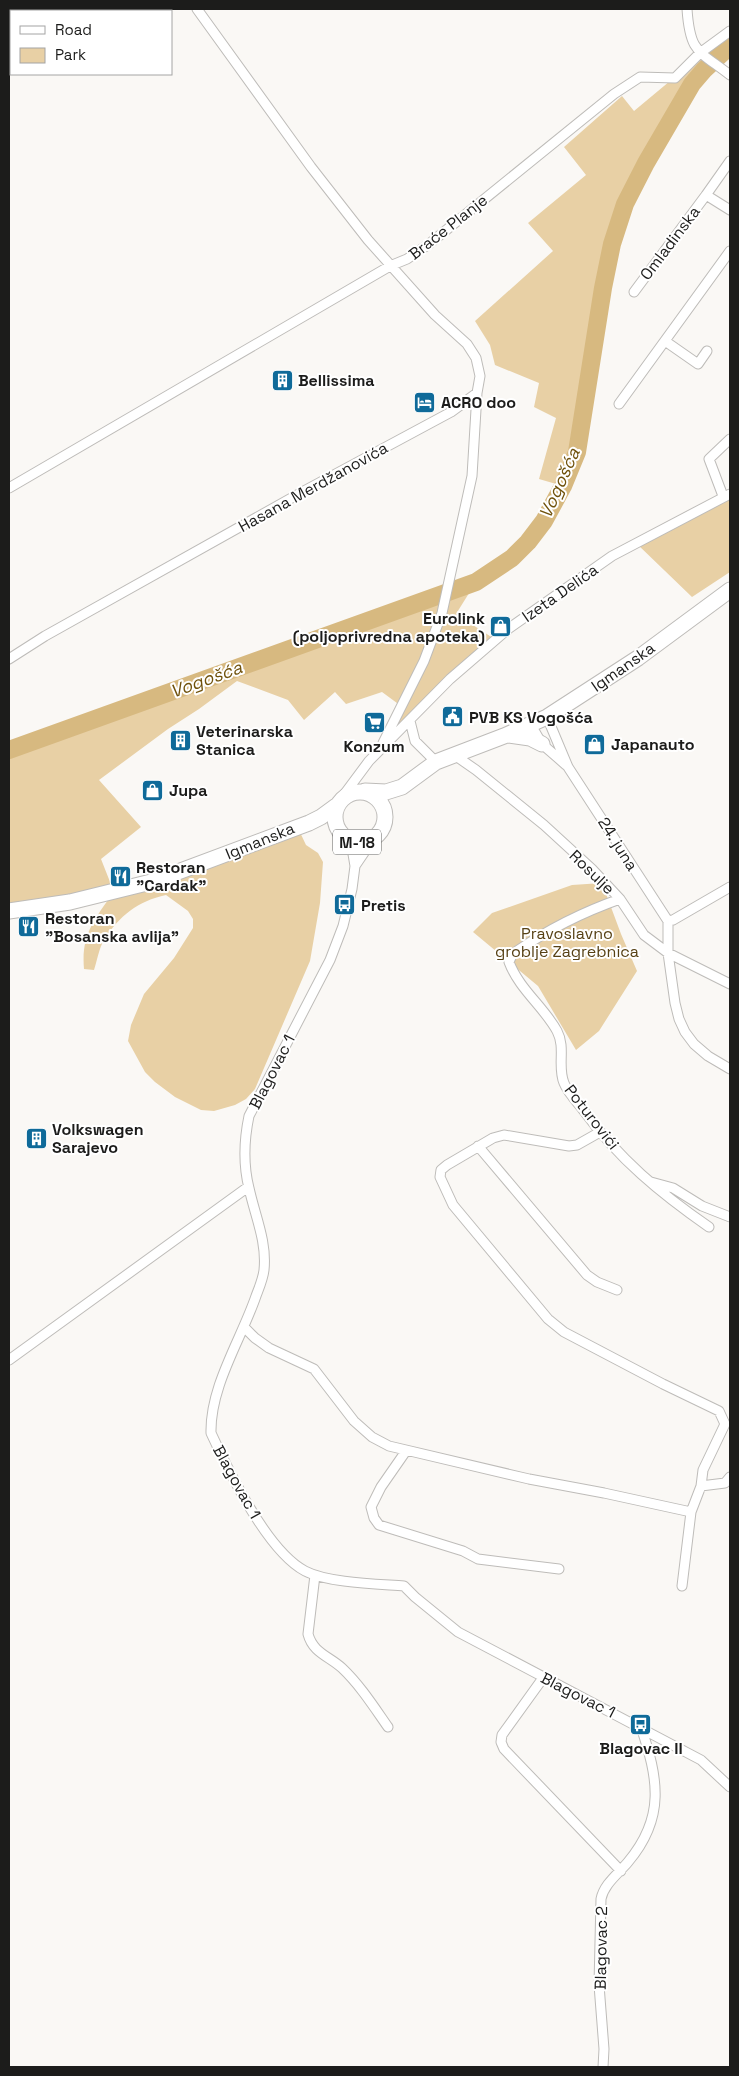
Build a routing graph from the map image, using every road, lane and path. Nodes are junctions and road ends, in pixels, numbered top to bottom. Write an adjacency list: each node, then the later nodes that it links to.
1 (686, 9): 4 (street)
2 (200, 10): 10 (street, Braće Planje)
3 (730, 31): 4 (street, Braće Planje)
4 (703, 56): 5 (street); 10 (street, Braće Planje)
5 (729, 74)
6 (730, 161): 7 (street, Omladinska)
7 (706, 195): 8 (street, Omladinska); 11 (street, Omladinska)
8 (730, 210)
9 (730, 251): 12 (street)
10 (390, 266): 14 (street); 17 (street)
11 (634, 292)
12 (665, 341): 13 (street); 15 (street)
13 (707, 351)
14 (476, 393): 20 (street, Hasana Merdžanovića); 26 (street)
15 (619, 404)
16 (730, 439): 18 (street)
17 (9, 488)
18 (727, 495): 22 (street, Izeta Delića)
19 (730, 590): 21 (main road, Igmanska / M-18)
20 (9, 659)
21 (547, 717): 23 (main road, Igmanska / M-18); 29 (street, 24. juna)
22 (410, 721): 26 (street, Izeta Delića); 28 (street)
23 (531, 725): 24 (main road, Igmanska / M-18); 25 (street, 24. juna)
24 (507, 735): 25 (main road); 27 (main road, Igmanska / M-18)
25 (542, 744): 29 (street, 24. juna)
26 (379, 751): 30 (street, Izeta Delića)
27 (453, 754): 28 (main road, Igmanska / M-18); 40 (street, Rosulje)
28 (436, 762): 31 (main road, Igmanska / M-18)
29 (568, 767): 42 (street, 24. juna)
30 (360, 774): 32 (street); 33 (street, Izeta Delića)
31 (402, 787): 32 (main road, Igmanska / M-18); 34 (main road, Igmanska / M-18)
32 (364, 791): 33 (main road, M-18); 34 (main road, M-18)
33 (338, 803): 35 (main road, Igmanska / M-18); 36 (main road, M-18)
34 (385, 818): 37 (main road, M-18)
35 (309, 823): 36 (main road, Igmanska / M-18); 41 (main road, Igmanska / M-18)
36 (341, 833): 37 (main road, M-18); 38 (street, Blagovac 1)
37 (374, 838): 38 (street)
38 (355, 866): 49 (street, Blagovac 1)
39 (730, 887): 42 (street)
40 (620, 899): 43 (street, Rosulje); 46 (street, Poturovići)
41 (9, 911)
42 (668, 921): 43 (street)
43 (668, 953): 44 (street, Rosulje); 45 (street)
44 (730, 984)
45 (730, 1069)
46 (600, 1132): 47 (street); 48 (street, Poturovići)
47 (478, 1146): 52 (street); 57 (street)
48 (647, 1181): 50 (street); 51 (street, Poturovići)
49 (248, 1187): 53 (street, Blagovac 1); 54 (street)
50 (730, 1217)
51 (709, 1227)
52 (618, 1290)
53 (245, 1328): 55 (street); 60 (street, Blagovac 1)
54 (9, 1360)
55 (406, 1451): 58 (street); 59 (street)
56 (730, 1477): 57 (street)
57 (701, 1486): 58 (street)
58 (690, 1512): 61 (street)
59 (559, 1568)
60 (315, 1575): 62 (street, Blagovac 1); 63 (street)
61 (682, 1586)
62 (543, 1678): 64 (street, Blagovac 1); 66 (street)
63 (388, 1727)
64 (641, 1727): 65 (street, Blagovac 1); 66 (street, Blagovac 2)
65 (730, 1787)
66 (621, 1871): 67 (street, Blagovac 2)
67 (604, 2067)

